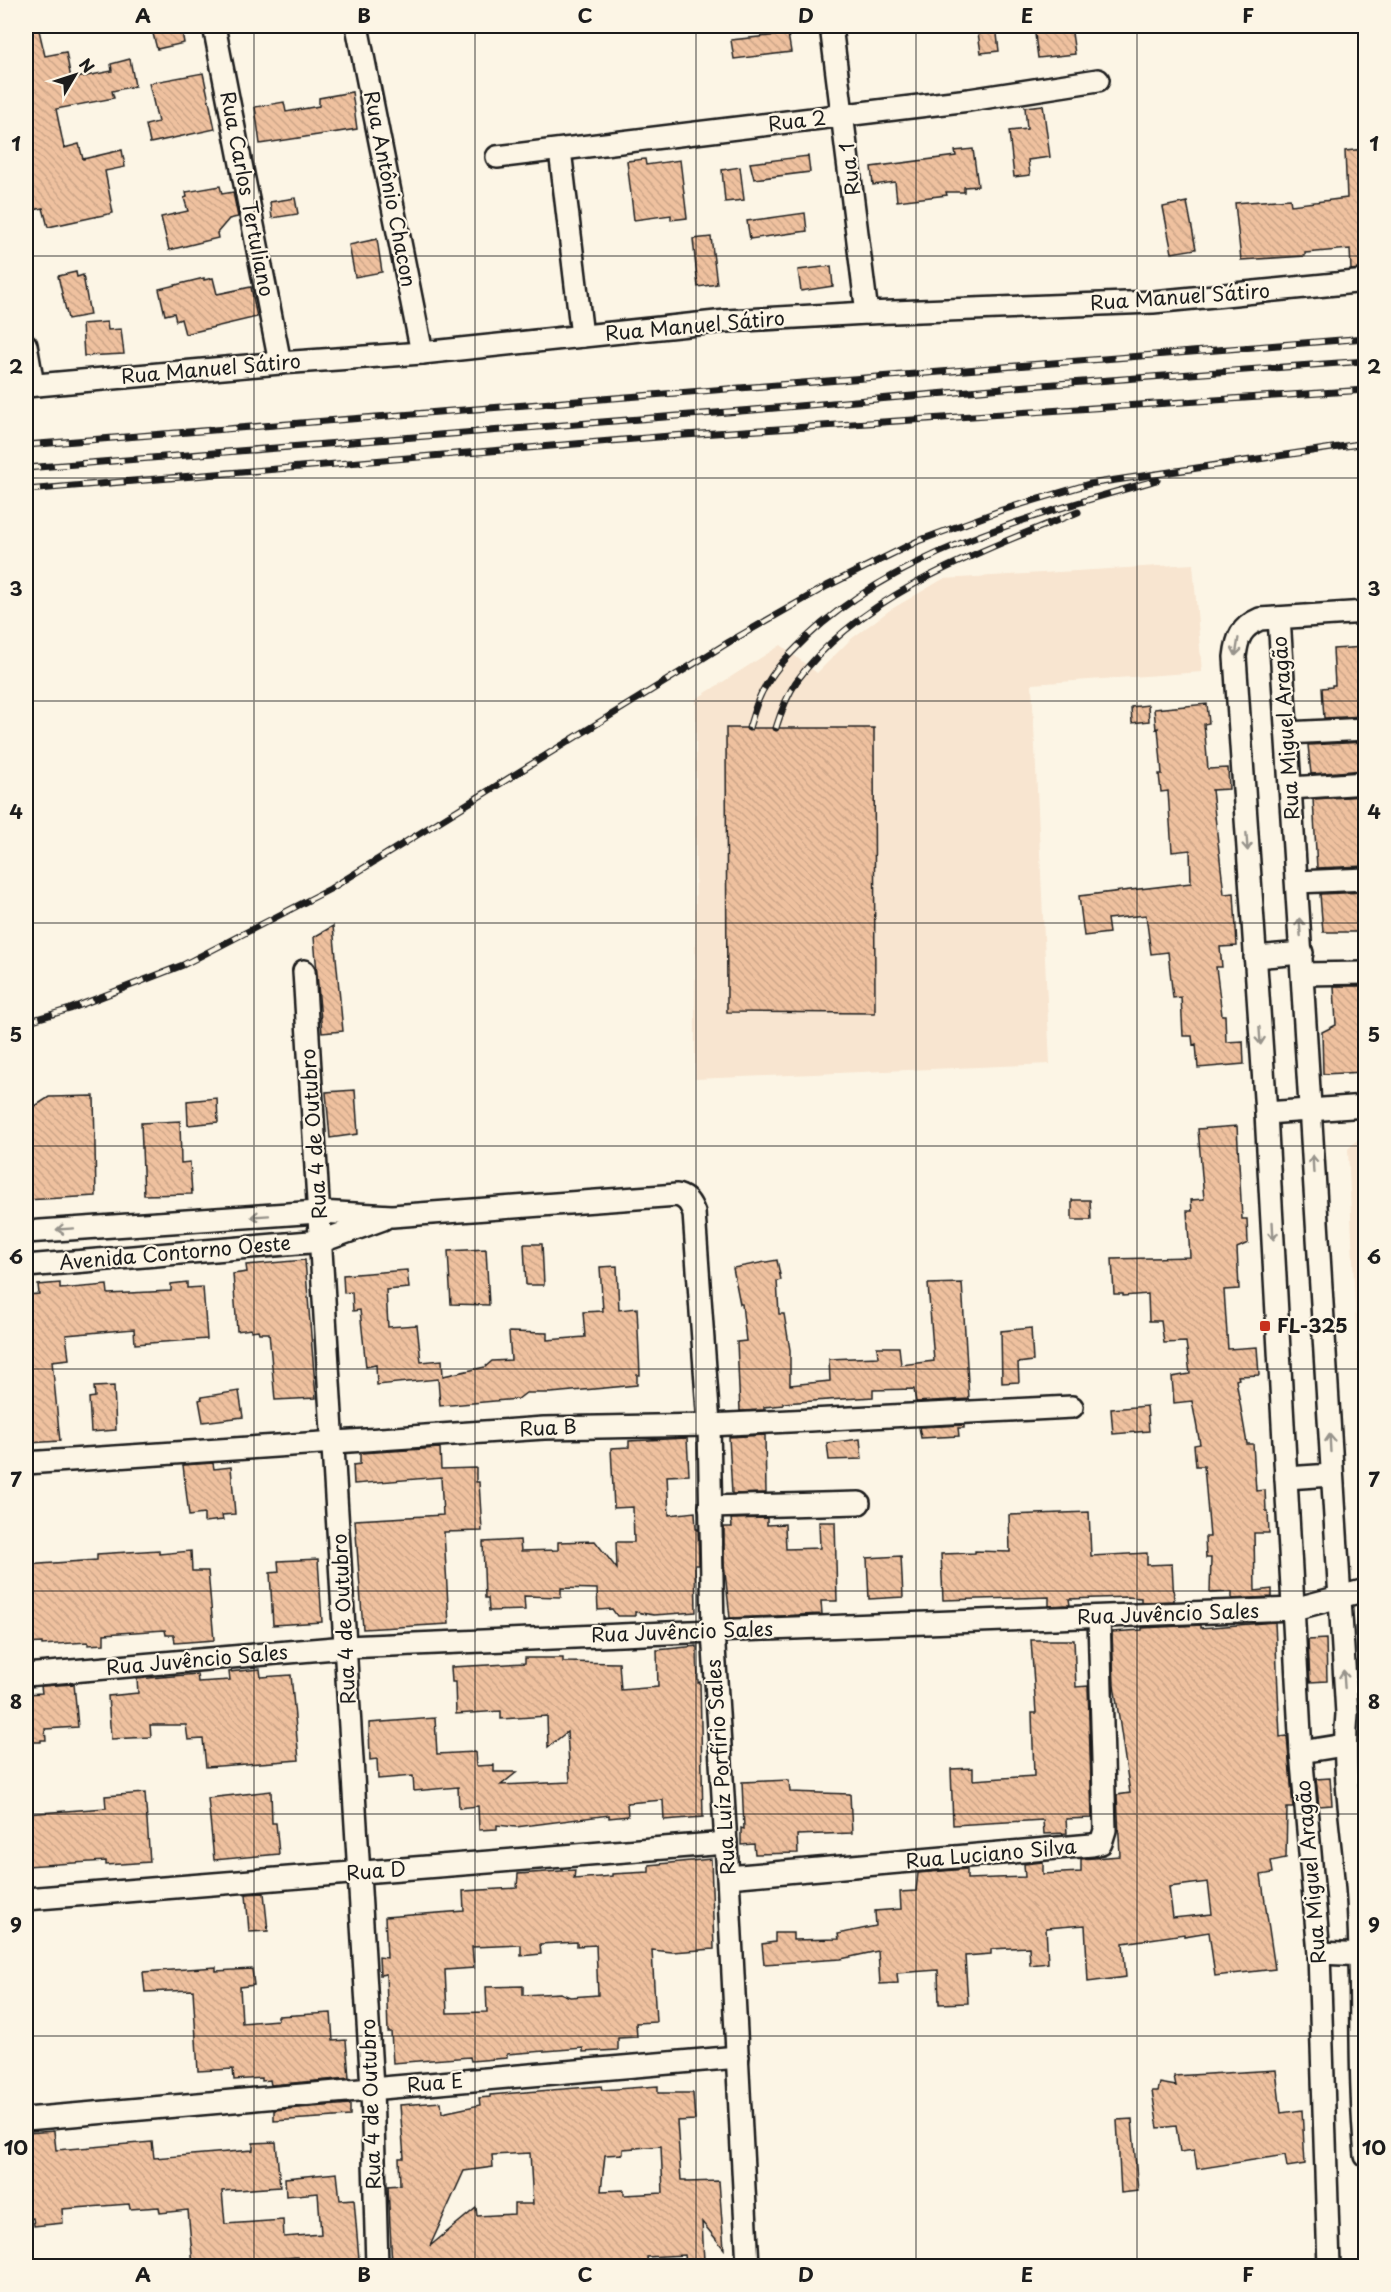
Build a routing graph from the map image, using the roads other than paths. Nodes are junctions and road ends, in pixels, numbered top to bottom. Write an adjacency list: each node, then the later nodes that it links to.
1 (214, 26): 13 (street, Rua Carlos Tertuliano)
2 (357, 26): 12 (street, Rua Antônio Chacon)
3 (831, 26): 5 (street, Rua 1)
4 (1098, 80): 5 (street, Rua 2)
5 (843, 115): 6 (street, Rua 2); 9 (street, Rua 1)
6 (560, 150): 7 (street, Rua 2); 10 (street)
7 (497, 157)
8 (1365, 281): 9 (street, Rua Manuel Sátiro)
9 (867, 313): 10 (street, Rua Manuel Sátiro)
10 (582, 336): 12 (street, Rua Manuel Sátiro)
11 (26, 345): 14 (street)
12 (422, 353): 13 (street, Rua Manuel Sátiro)
13 (280, 363): 14 (street, Rua Manuel Sátiro)
14 (29, 385)
15 (1365, 612): 16 (street)
16 (1279, 618): 18 (street, Rua Miguel Aragão); 23 (street, Rua Miguel Aragão, one-way to 23)
17 (1365, 729): 18 (street)
18 (1287, 733): 20 (street, Rua Miguel Aragão)
19 (1365, 783): 20 (street)
20 (1291, 788): 22 (street, Rua Miguel Aragão)
21 (1365, 879): 22 (street)
22 (1297, 882): 24 (street, Rua Miguel Aragão, one-way to 22)
23 (1255, 957): 24 (street); 29 (street, Rua Miguel Aragão, one-way to 29)
24 (1302, 964): 26 (street); 28 (street, Rua Miguel Aragão)
25 (304, 971): 31 (street, Rua 4 de Outubro)
26 (1365, 973)
27 (1365, 1106): 28 (street)
28 (1310, 1109): 29 (street); 40 (street, Rua Miguel Aragão, one-way to 28)
29 (1266, 1113): 41 (street, Rua Miguel Aragão, one-way to 41)
30 (685, 1198): 32 (street, Avenida Contorno Oeste); 37 (street, Rua Luíz Porfírio Sales)
31 (318, 1212): 32 (street, Avenida Contorno Oeste); 33 (street, Avenida Contorno Oeste, one-way to 33); 34 (street, Rua 4 de Outubro)
32 (392, 1216): 34 (street, Avenida Contorno Oeste)
33 (26, 1232)
34 (322, 1241): 35 (street, Avenida Contorno Oeste); 38 (street, Rua 4 de Outubro)
35 (26, 1266)
36 (1072, 1407): 37 (street, Rua B)
37 (708, 1425): 38 (street, Rua B); 43 (street, Rua Luíz Porfírio Sales)
38 (334, 1442): 39 (street, Rua B); 49 (street, Rua 4 de Outubro)
39 (26, 1463)
40 (1332, 1475): 41 (street); 45 (street, Rua Miguel Aragão)
41 (1286, 1478): 46 (street, Rua Miguel Aragão)
42 (859, 1503): 43 (street)
43 (710, 1506): 48 (street, Rua Luíz Porfírio Sales)
44 (1365, 1590): 45 (street, Rua Juvêncio Sales)
45 (1339, 1599): 46 (street, Rua Juvêncio Sales); 51 (street, Rua Miguel Aragão, one-way to 45)
46 (1294, 1609): 47 (street, Rua Juvêncio Sales); 53 (street, Rua Miguel Aragão)
47 (1099, 1618): 48 (street, Rua Juvêncio Sales); 56 (street, Rua Luciano Silva)
48 (713, 1631): 49 (street, Rua Juvêncio Sales); 54 (street, Rua Luíz Porfírio Sales)
49 (346, 1647): 50 (street, Rua Juvêncio Sales); 55 (street, Rua 4 de Outubro)
50 (26, 1675)
51 (1356, 1711): 52 (street, Rua Miguel Aragão)
52 (1344, 1745): 53 (street); 57 (street, Rua Miguel Aragão)
53 (1301, 1752): 59 (street, Rua Miguel Aragão)
54 (726, 1843): 55 (street, Rua D); 56 (street, Rua Luíz Porfírio Sales)
55 (359, 1872): 58 (street, Rua D); 63 (street, Rua 4 de Outubro)
56 (728, 1877): 61 (street, Rua Luíz Porfírio Sales)
57 (1362, 1882): 60 (street, Rua Miguel Aragão)
58 (26, 1899)
59 (1319, 1953): 60 (street); 68 (street, Rua Miguel Aragão)
60 (1363, 1955): 62 (street, Rua Miguel Aragão)
61 (738, 2057): 63 (street, Rua E); 67 (street, Rua Luíz Porfírio Sales)
62 (1363, 2078): 65 (street, Rua Miguel Aragão)
63 (372, 2088): 64 (street, Rua E); 66 (street, Rua 4 de Outubro)
64 (26, 2119)
65 (1365, 2147)
66 (377, 2266)
67 (748, 2266)
68 (1329, 2266)

